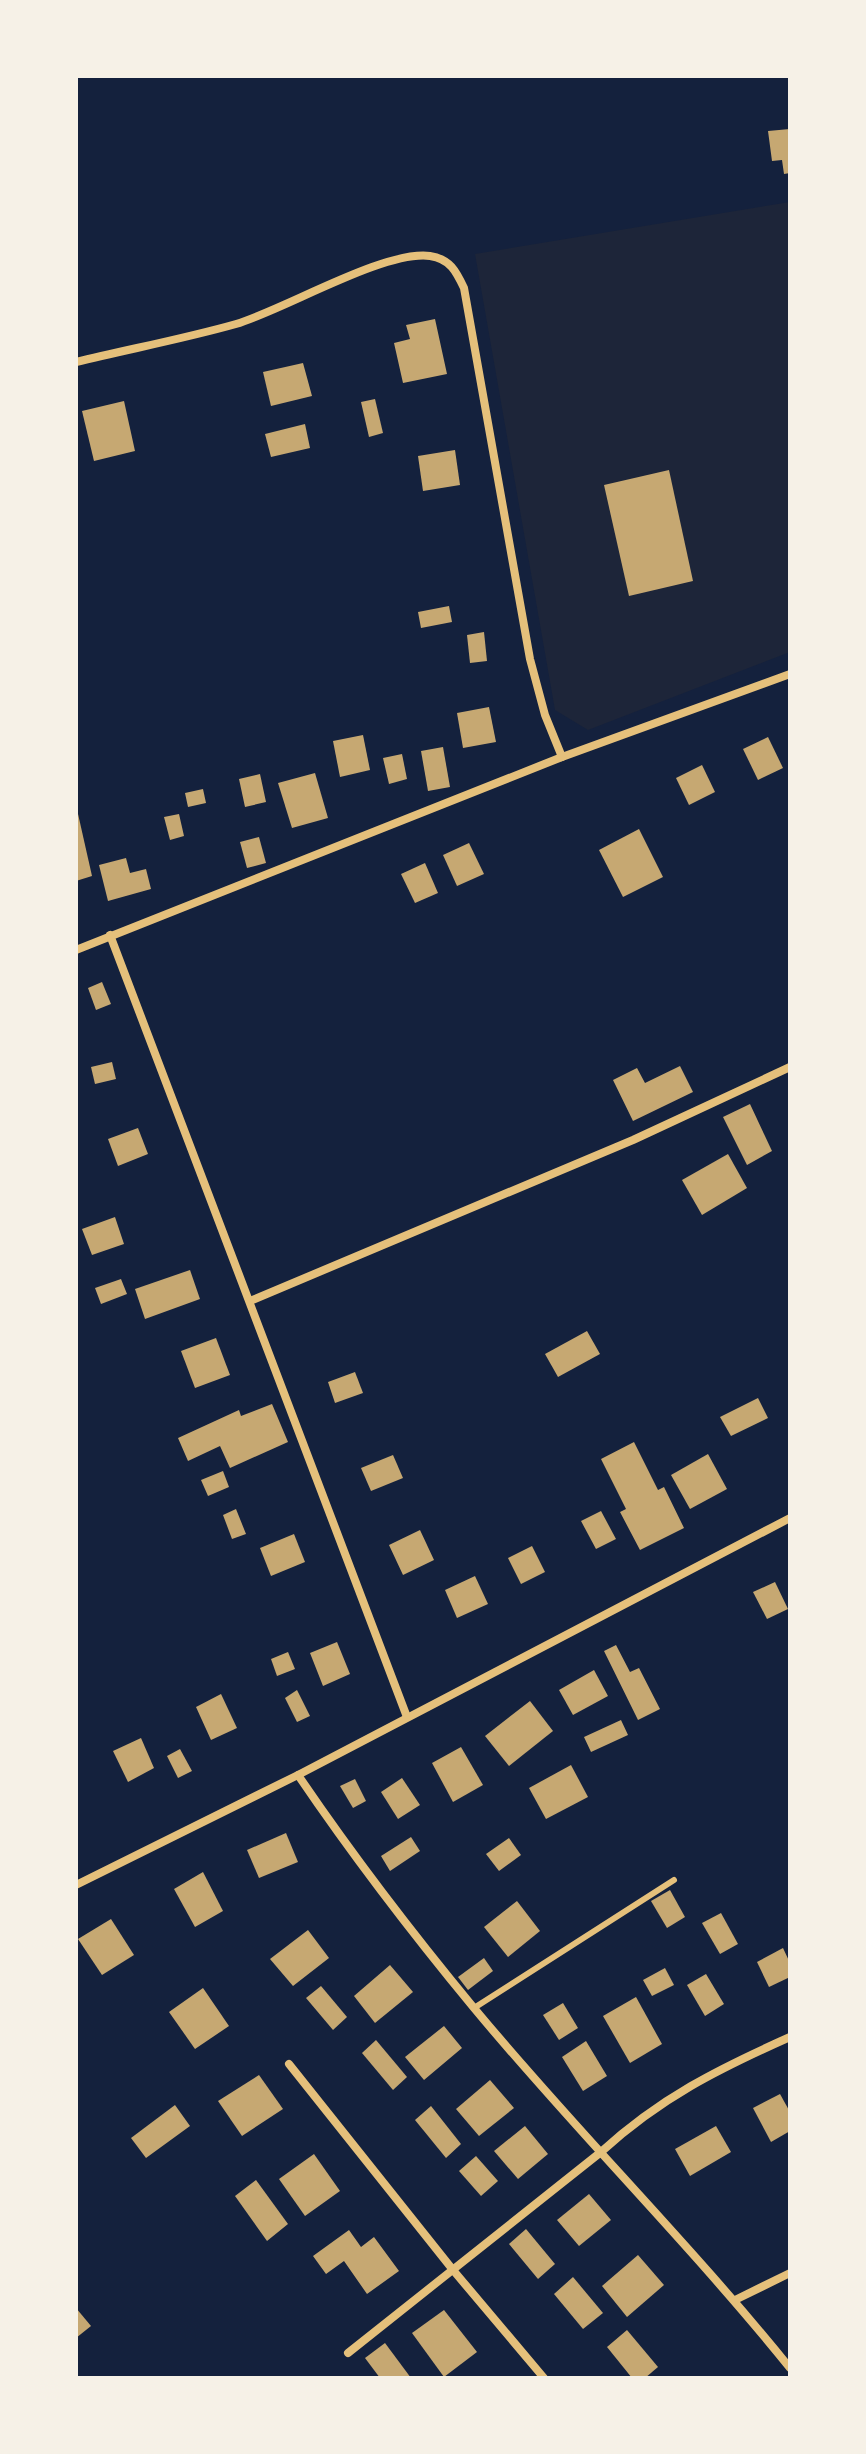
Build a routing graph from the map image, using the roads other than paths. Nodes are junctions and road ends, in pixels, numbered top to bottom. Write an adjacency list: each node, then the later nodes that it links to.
1 (76, 362): 3 (street)
2 (790, 674): 3 (street)
3 (562, 757): 4 (street)
4 (110, 935): 5 (street); 7 (street)
5 (76, 950)
6 (790, 1067): 7 (street)
7 (250, 1301): 9 (street)
8 (790, 1518): 9 (street)
9 (407, 1717): 10 (street)
10 (298, 1775): 12 (street); 13 (street)
11 (674, 1880): 13 (lane)
12 (76, 1885)
13 (474, 2008): 16 (street)
14 (790, 2037): 16 (street)
15 (289, 2064): 17 (street)
16 (601, 2152): 17 (street); 19 (street)
17 (453, 2270): 20 (street); 22 (street)
18 (790, 2273): 19 (street)
19 (735, 2300): 21 (street)
20 (348, 2353)
21 (790, 2368)
22 (544, 2378)

